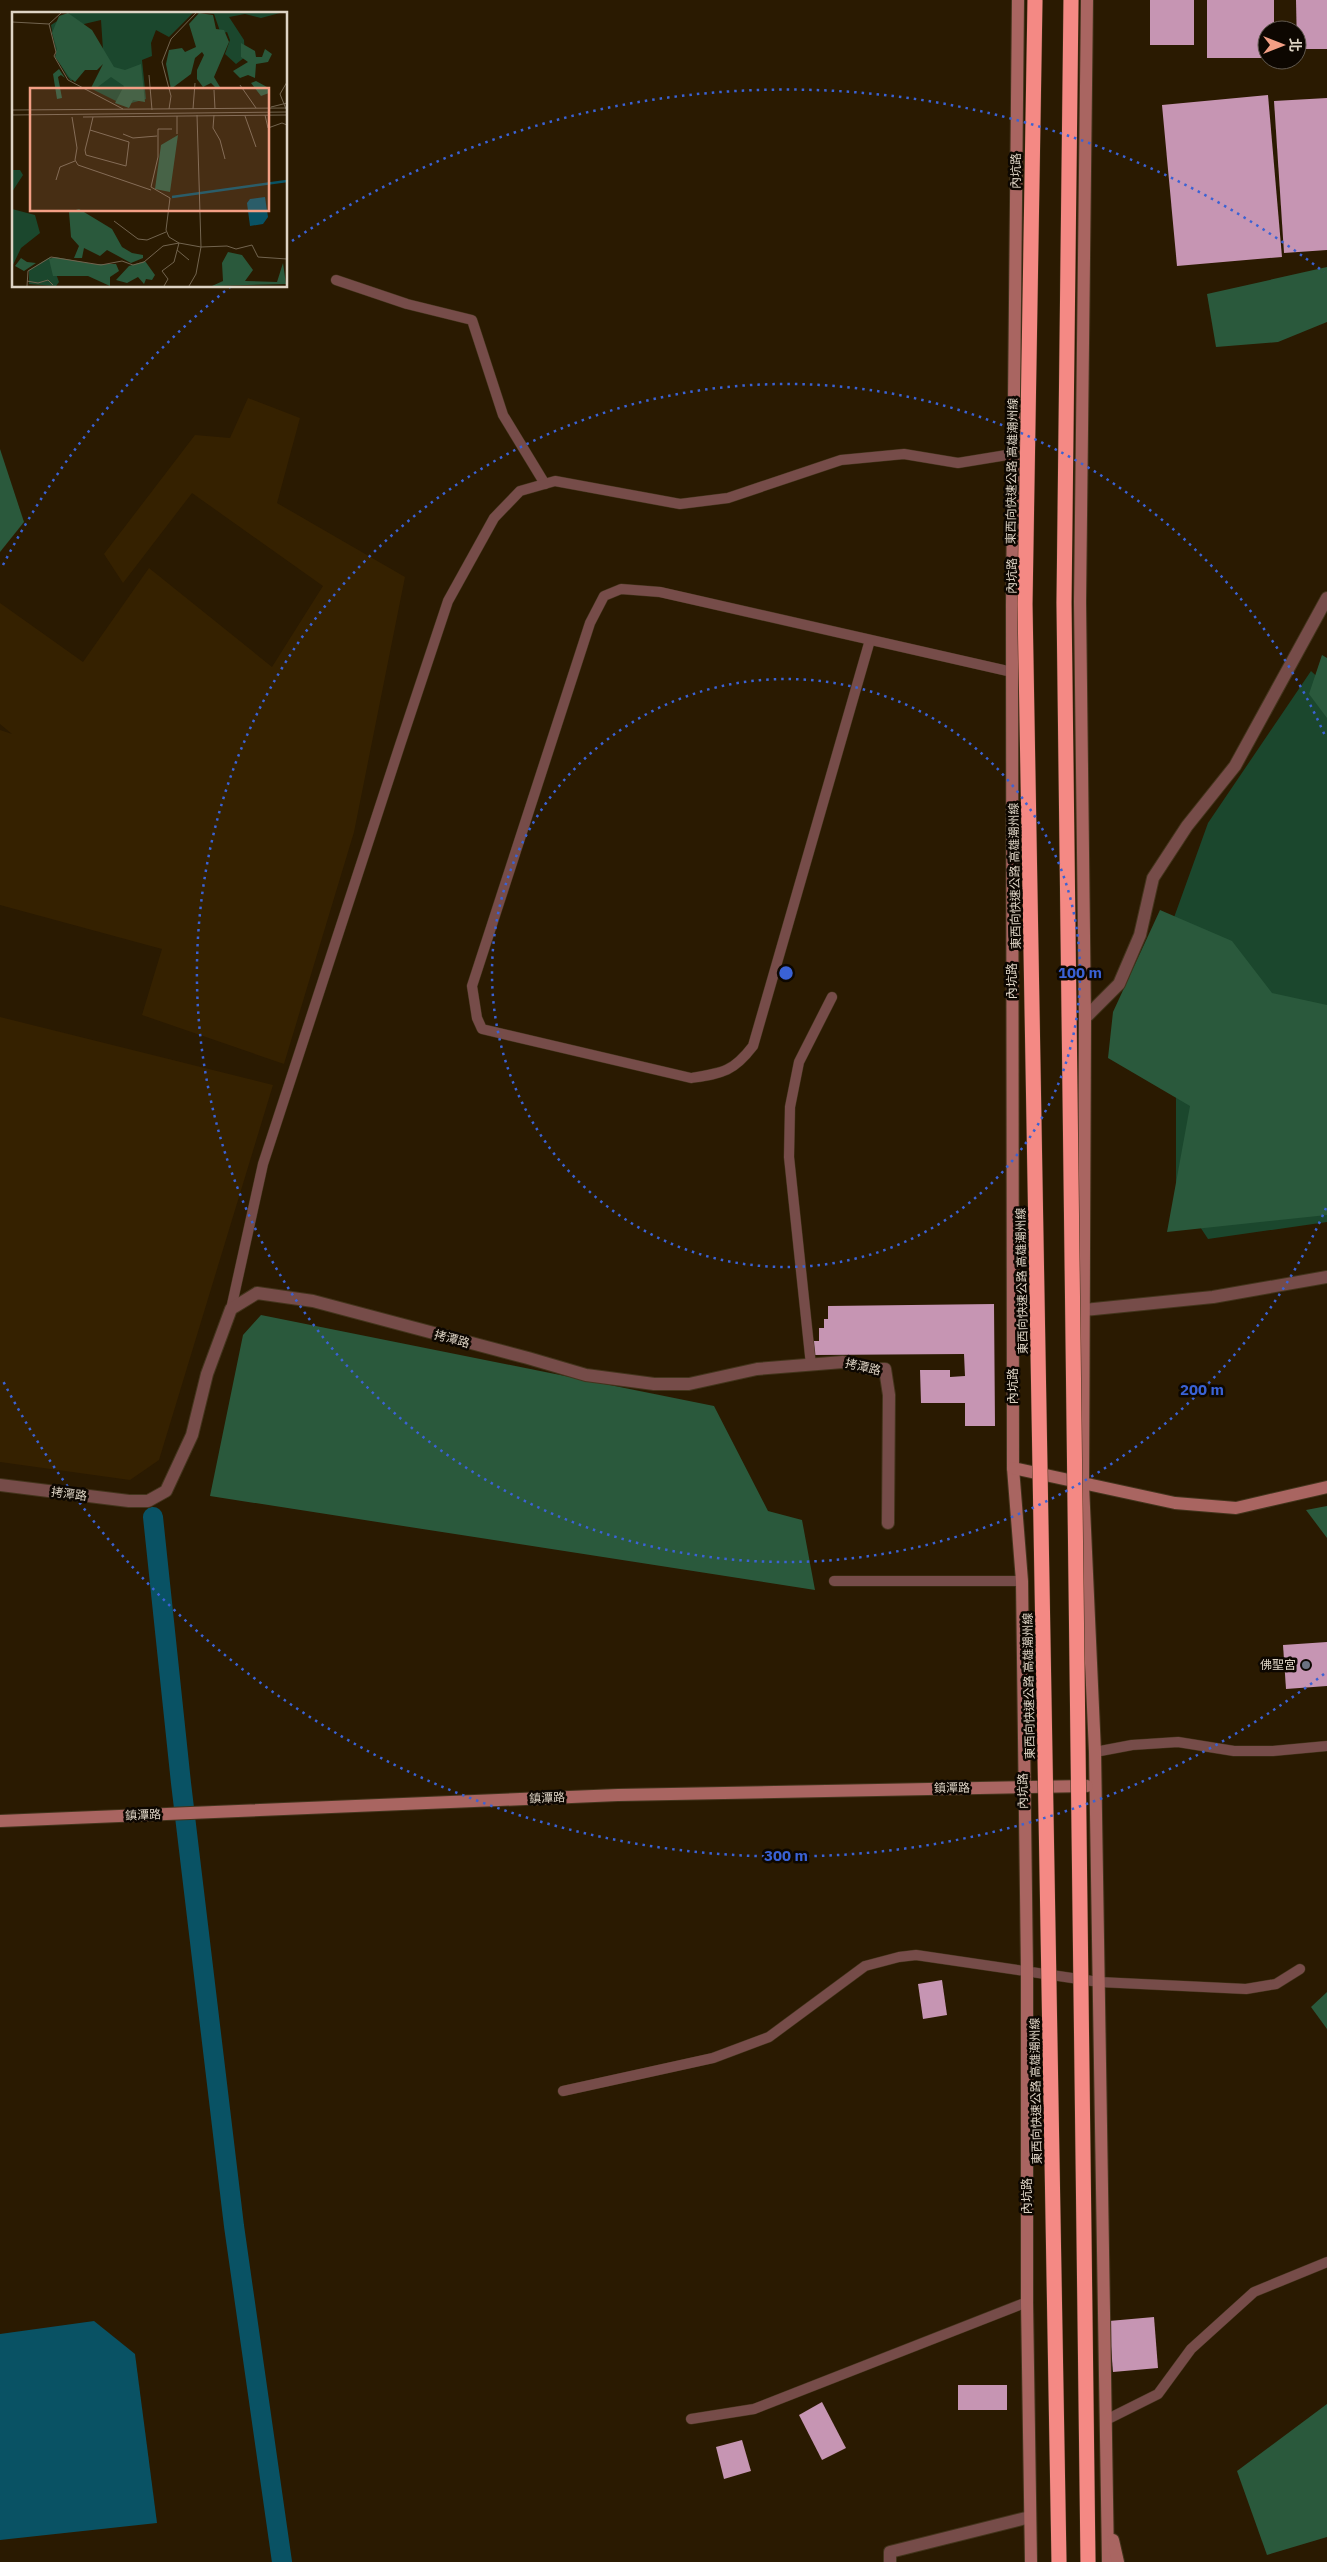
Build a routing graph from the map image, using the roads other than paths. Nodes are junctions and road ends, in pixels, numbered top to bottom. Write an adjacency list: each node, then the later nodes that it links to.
1 (1018, 0): 6 (main road, 內坑路)
2 (1035, 0): 41 (highway, 東西向快速公路 高雄潮州線, bridge)
3 (1072, 0): 42 (highway, bridge)
4 (1087, 0): 12 (main road)
5 (336, 280): 7 (lane)
6 (1013, 454): 7 (lane); 10 (main road, 內坑路)
7 (545, 484): 14 (lane)
8 (1327, 598): 12 (street)
9 (870, 640): 9 (lane); 10 (lane)
10 (1012, 672): 17 (main road, 內坑路)
11 (832, 997): 16 (lane)
12 (1085, 1018): 15 (main road)
13 (1327, 1277): 15 (street)
14 (231, 1308): 16 (street, 拷潭路); 18 (street, 拷潭路)
15 (1084, 1310): 19 (main road)
16 (811, 1365): 21 (street, 拷潭路)
17 (1013, 1468): 19 (main road); 23 (main road, 內坑路)
18 (0, 1485)
19 (1083, 1485): 20 (main road); 25 (main road)
20 (1327, 1488)
21 (888, 1523)
22 (834, 1581): 23 (lane)
23 (1022, 1581): 27 (main road, 內坑路)
24 (1327, 1746): 25 (lane)
25 (1095, 1752): 26 (main road)
26 (1095, 1786): 27 (main road, 鎮潭路); 31 (main road)
27 (1023, 1787): 28 (main road, 鎮潭路); 30 (main road, 內坑路)
28 (0, 1821)
29 (1300, 1969): 31 (lane)
30 (1026, 1972): 31 (lane); 32 (lane); 34 (main road, 內坑路)
31 (1099, 1982): 36 (main road)
32 (563, 2091)
33 (1327, 2262): 36 (lane)
34 (1026, 2302): 35 (lane); 38 (main road, 內坑路)
35 (691, 2419)
36 (1106, 2420): 37 (main road)
37 (1107, 2515): 43 (main road); 44 (main road)
38 (1030, 2517): 39 (street); 40 (main road, 內坑路)
39 (890, 2562)
40 (1031, 2562)
41 (1059, 2562)
42 (1088, 2562)
43 (1108, 2562)
44 (1118, 2562)

